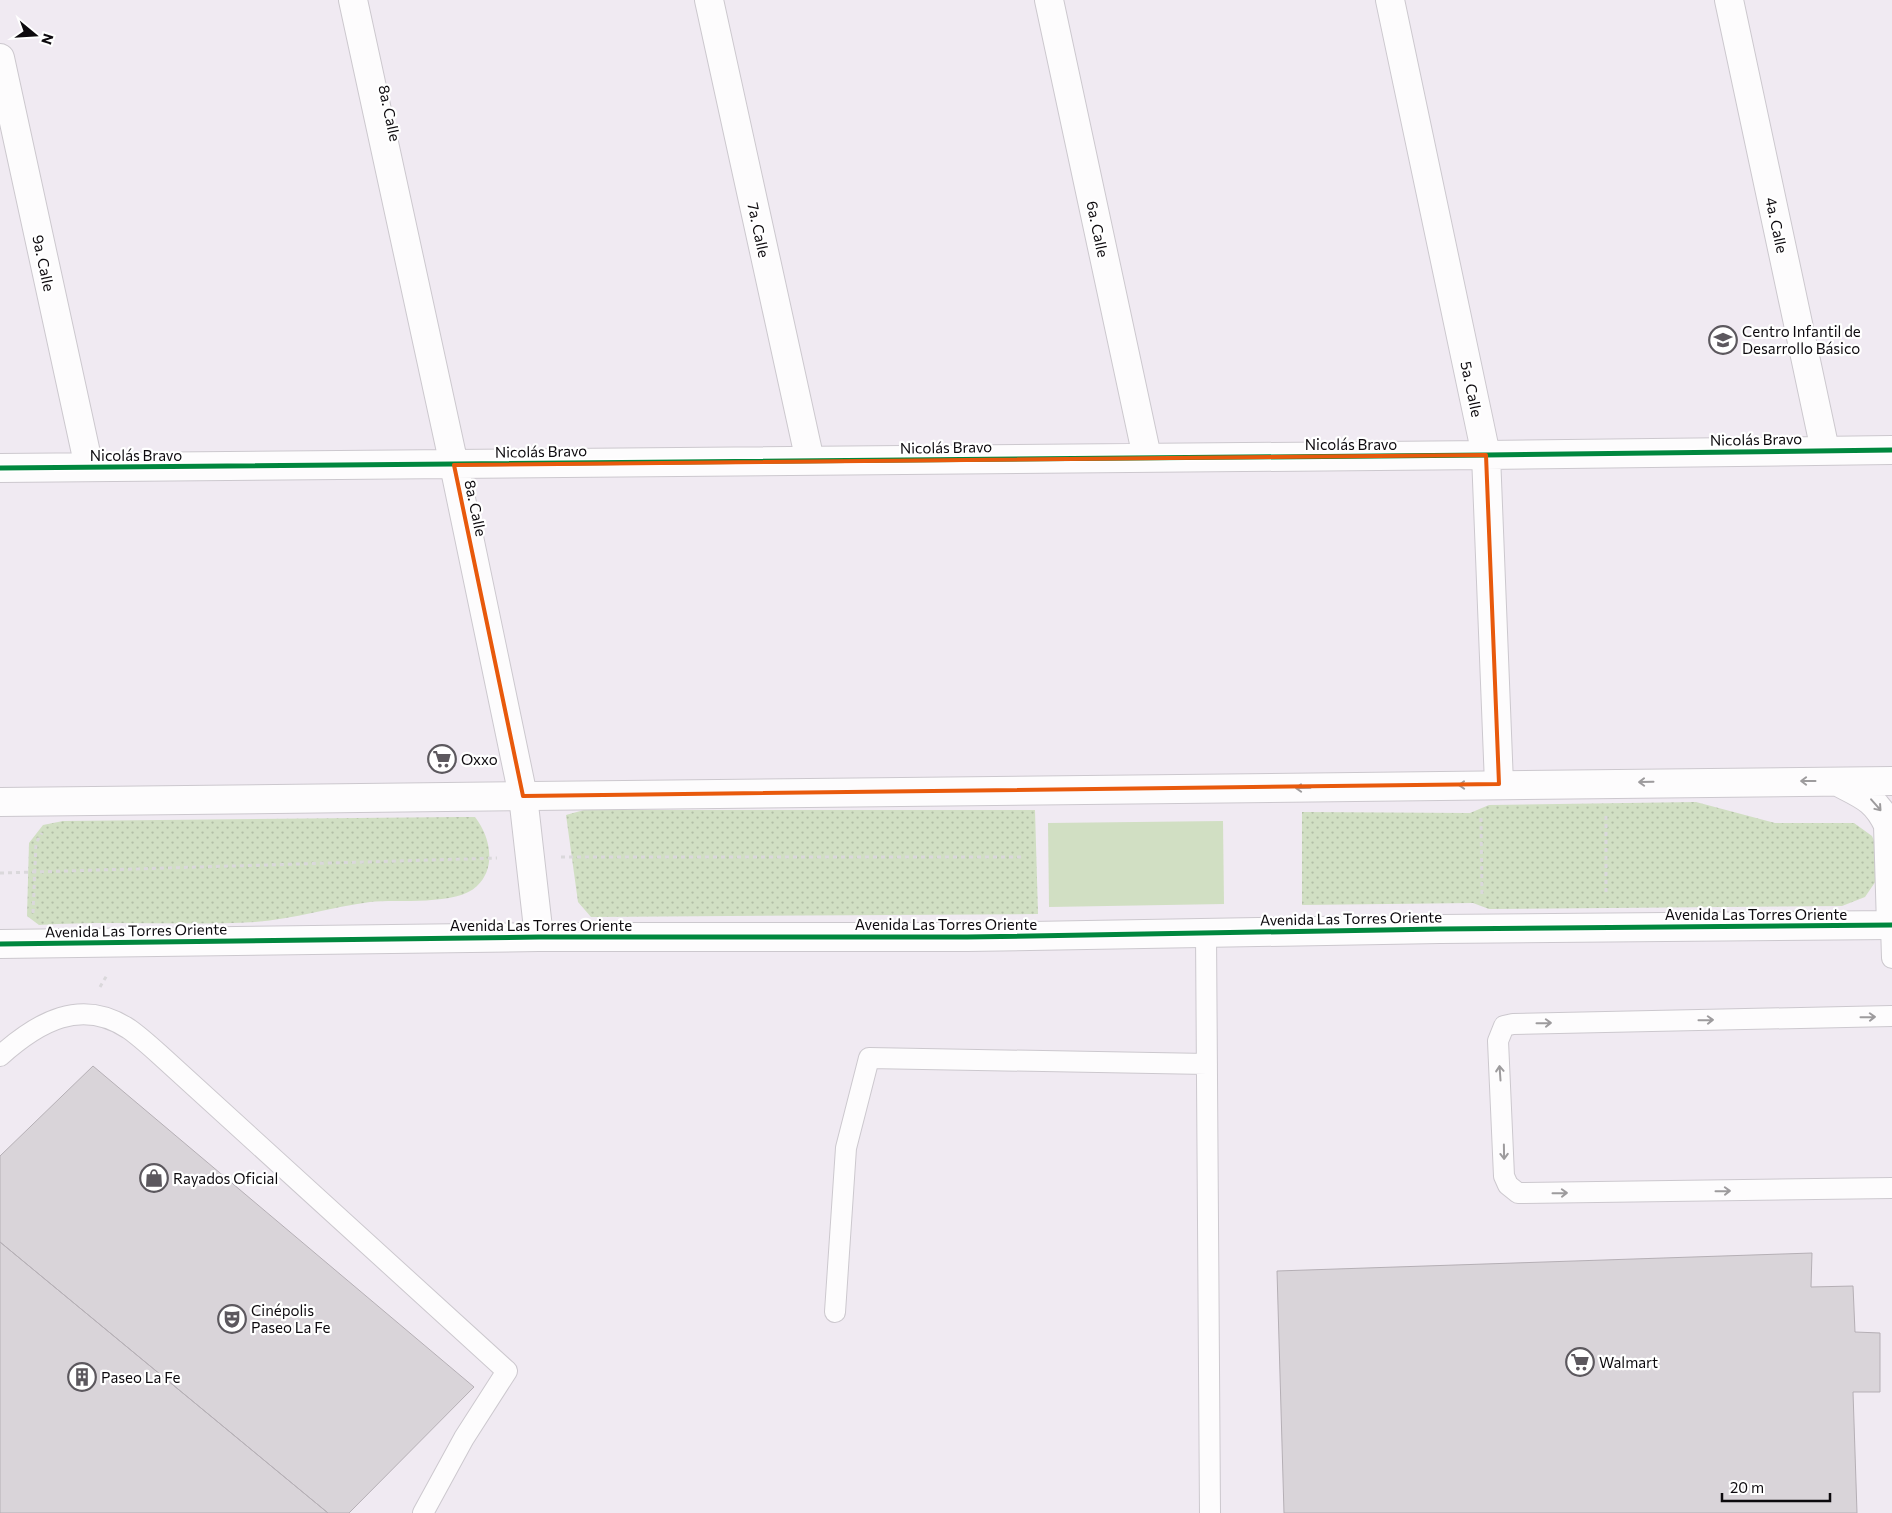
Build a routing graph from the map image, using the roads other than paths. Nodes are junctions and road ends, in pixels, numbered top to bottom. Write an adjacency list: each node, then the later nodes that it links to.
1 (353, 0): 12 (street, 8a. Calle)
2 (708, 0): 11 (street, 7a. Calle)
3 (1048, 0): 10 (street, 6a. Calle)
4 (1390, 0): 9 (street, 5a. Calle)
5 (1729, 0): 7 (street, 4a. Calle)
6 (0, 58): 14 (street, 9a. Calle)
7 (1825, 450): 8 (street, Nicolás Bravo); 9 (street, Nicolás Bravo)
8 (1892, 450)
9 (1486, 456): 10 (street, Nicolás Bravo); 17 (street, 5a. Calle)
10 (1147, 457): 11 (street, Nicolás Bravo)
11 (810, 461): 12 (street, Nicolás Bravo)
12 (454, 465): 14 (street, Nicolás Bravo); 18 (street, 8a. Calle)
13 (0, 468): 14 (street, Nicolás Bravo)
14 (89, 468)
15 (1892, 780): 16 (street)
16 (1835, 781): 17 (street, one-way to 17); 20 (street, one-way to 20)
17 (1490, 784): 18 (street, one-way to 18)
18 (523, 796): 19 (street); 22 (street, 8a. Calle)
19 (0, 802)
20 (1892, 925): 21 (street, Avenida Las Torres Oriente); 24 (lane)
21 (1206, 933): 22 (street, Avenida Las Torres Oriente); 29 (lane)
22 (540, 937): 23 (street, Avenida Las Torres Oriente)
23 (0, 944)
24 (1892, 958)
25 (1892, 1000): 26 (lane)
26 (1892, 1016): 27 (lane); 30 (lane)
27 (1892, 1024)
28 (5, 1047): 32 (lane)
29 (1207, 1064): 31 (lane); 33 (lane)
30 (1892, 1188)
31 (835, 1312)
32 (423, 1513)
33 (1210, 1513)

